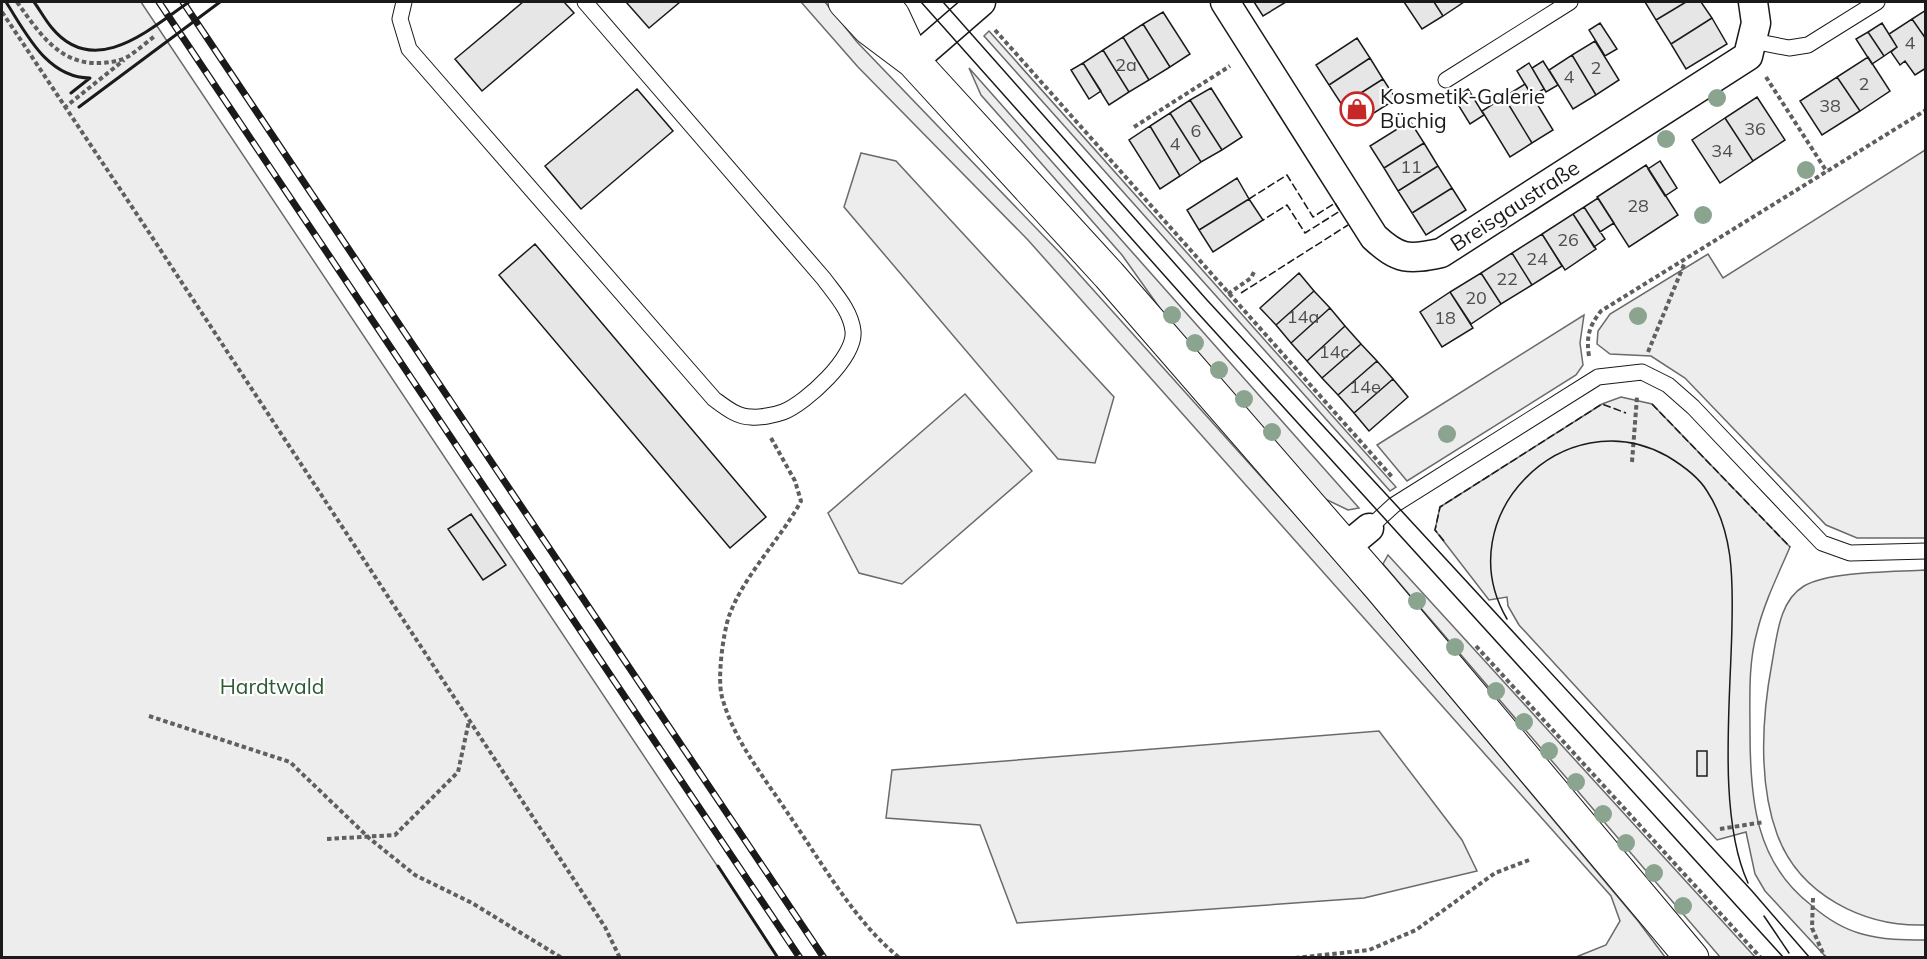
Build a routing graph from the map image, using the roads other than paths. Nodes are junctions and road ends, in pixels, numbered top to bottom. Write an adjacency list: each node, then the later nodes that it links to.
1 (404, 2): 2 (lane)
2 (585, 2)
3 (845, 2): 11 (street)
4 (882, 2): 11 (street)
5 (1225, 2): 10 (street, Breisgaustraße)
6 (1570, 2): 12 (lane)
7 (1753, 2): 10 (street)
8 (1877, 2): 10 (lane)
9 (975, 3): 11 (street)
10 (1751, 48)
11 (914, 61): 13 (street)
12 (1446, 80)
13 (1357, 538): 14 (lane); 15 (street)
14 (1926, 551)
15 (1692, 957)

